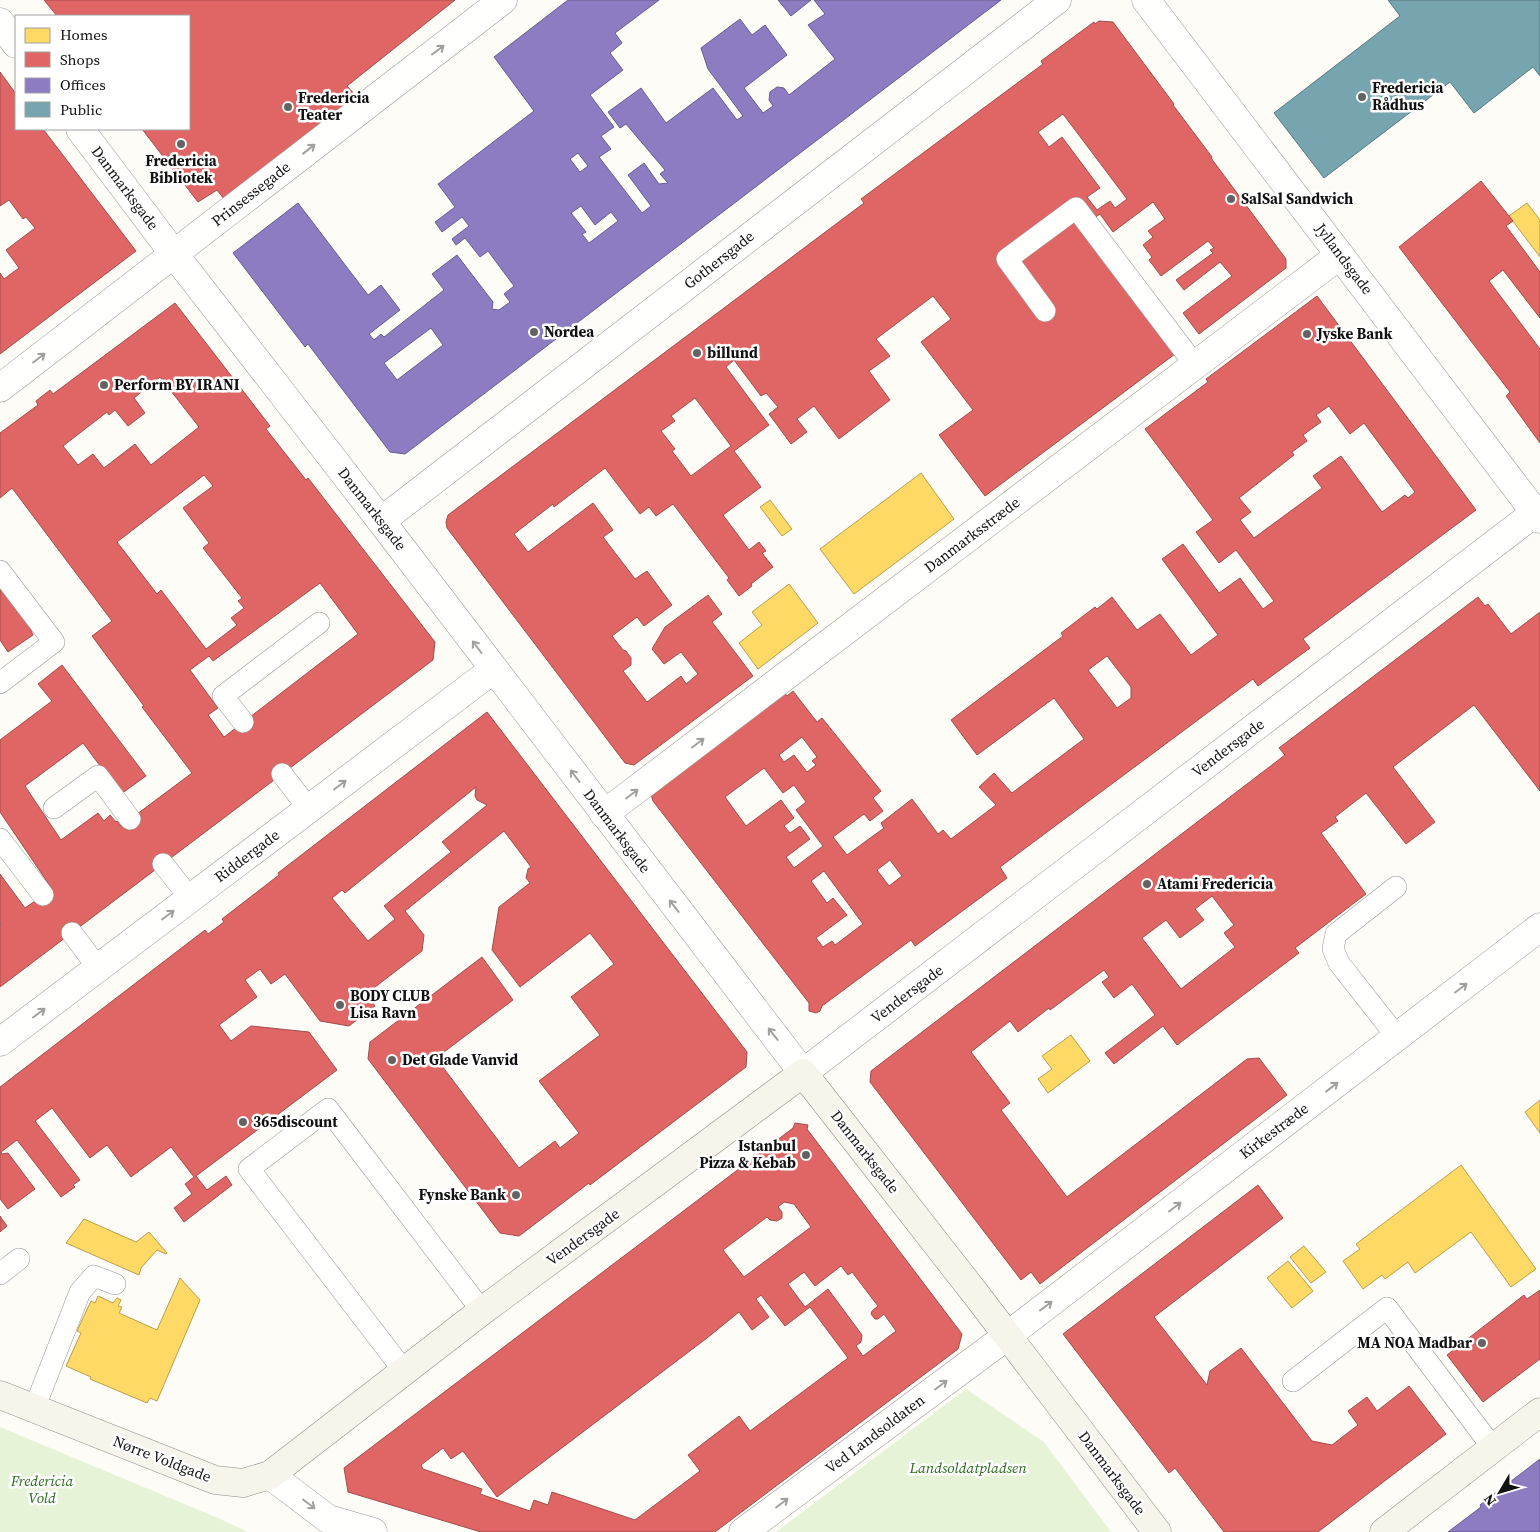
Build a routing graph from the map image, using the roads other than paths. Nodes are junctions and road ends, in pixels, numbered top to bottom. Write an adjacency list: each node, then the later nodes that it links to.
1 (503, 0): 7 (street, Prinsessegade, one-way to 1)
2 (1058, 0): 13 (street, Gothersgade)
3 (1146, 0): 8 (street, Jyllandsgade)
4 (0, 22): 5 (street)
5 (15, 43)
6 (81, 130): 7 (street, Danmarksgade)
7 (174, 254): 11 (street, Prinsessegade, one-way to 7); 13 (street, Danmarksgade)
8 (1340, 255): 10 (street, Danmarksstræde); 12 (street, Jyllandsgade)
9 (1045, 310): 10 (lane)
10 (1195, 365): 22 (street, Danmarksstræde, one-way to 10)
11 (0, 388)
12 (1538, 514): 34 (street, Vendersgade)
13 (381, 521): 16 (street, Danmarksgade, one-way to 13)
14 (0, 571): 17 (lane)
15 (319, 623): 18 (lane)
16 (494, 669): 21 (street, Riddergade, one-way to 16); 22 (street, Danmarksgade, one-way to 16)
17 (0, 683)
18 (243, 722)
19 (282, 774): 21 (lane)
20 (54, 808): 23 (lane)
21 (309, 809): 28 (street, Riddergade)
22 (604, 814): 34 (street, Danmarksgade, one-way to 22)
23 (130, 819)
24 (0, 839): 27 (lane)
25 (163, 864): 28 (lane)
26 (1396, 887): 32 (lane)
27 (43, 895)
28 (190, 898): 31 (street, Riddergade, one-way to 28)
29 (1540, 927): 32 (street, Kirkestræde, one-way to 29)
30 (72, 933): 31 (lane)
31 (98, 968): 33 (street, Riddergade, one-way to 31)
32 (1397, 1037): 39 (street, Kirkestræde, one-way to 32)
33 (0, 1042)
34 (803, 1073): 38 (street, Vendersgade); 39 (street, Danmarksgade)
35 (19, 1258): 36 (lane)
36 (0, 1274)
37 (115, 1284): 43 (lane)
38 (482, 1311): 40 (street, Vendersgade); 40 (lane)
39 (1007, 1336): 48 (street, Ved Landsoldaten, one-way to 39); 49 (street, Danmarksgade)
40 (404, 1371): 46 (street, Vendersgade)
41 (1293, 1381): 45 (lane)
42 (0, 1395): 43 (street, Nørre Voldgade)
43 (34, 1409): 46 (street, Nørre Voldgade)
44 (1540, 1412): 45 (street)
45 (1493, 1448): 50 (street)
46 (270, 1475): 47 (street, one-way to 47)
47 (373, 1532)
48 (743, 1532)
49 (1157, 1532)
50 (1384, 1532)

